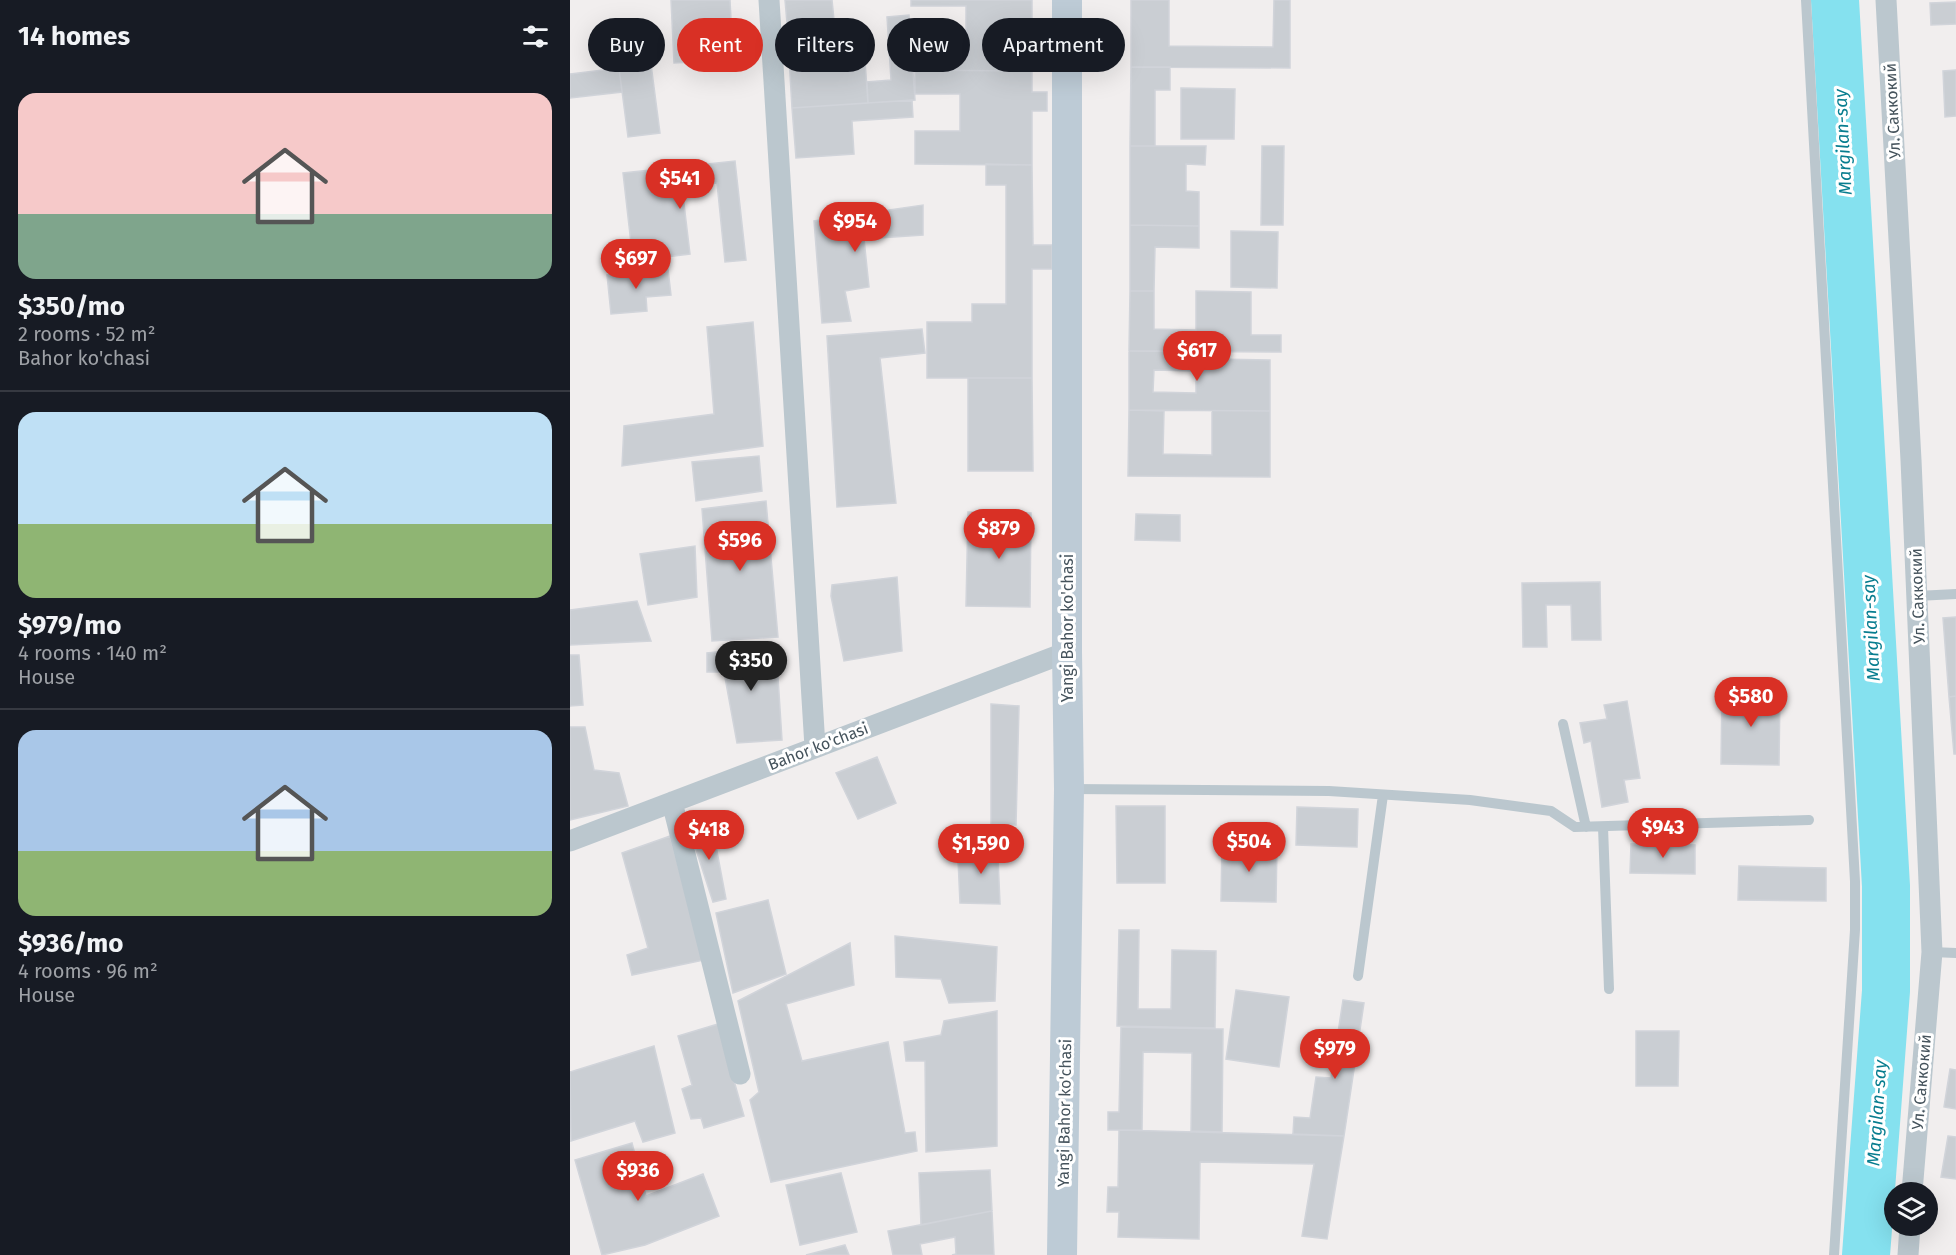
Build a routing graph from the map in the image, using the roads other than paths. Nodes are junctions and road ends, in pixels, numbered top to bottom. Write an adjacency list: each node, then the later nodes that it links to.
1 (769, 0): 9 (street)
2 (1066, 0): 7 (street, Yangi Bahor ko'chasi)
3 (1806, 0): 25 (lane)
4 (1886, 0): 6 (street, Ул. Саккокий)
5 (1956, 594): 6 (lane)
6 (1917, 596): 17 (street, Ул. Саккокий)
7 (1067, 652): 9 (street, Bahor ko'chasi); 10 (street, Yangi Bahor ko'chasi)
8 (1563, 724): 14 (lane)
9 (815, 747): 12 (street, Bahor ko'chasi)
10 (1069, 789): 11 (lane); 24 (street, Yangi Bahor ko'chasi)
11 (1383, 795): 14 (lane); 19 (lane)
12 (672, 802): 16 (street, Bahor ko'chasi); 21 (street)
13 (1809, 820): 15 (lane)
14 (1586, 827): 15 (lane)
15 (1603, 827): 20 (lane)
16 (570, 841)
17 (1932, 952): 18 (lane); 22 (street, Ул. Саккокий)
18 (1956, 953)
19 (1358, 976)
20 (1609, 989)
21 (740, 1074)
22 (1913, 1182)
23 (1909, 1236): 26 (street)
24 (1062, 1255)
25 (1834, 1255)
26 (1908, 1255)

